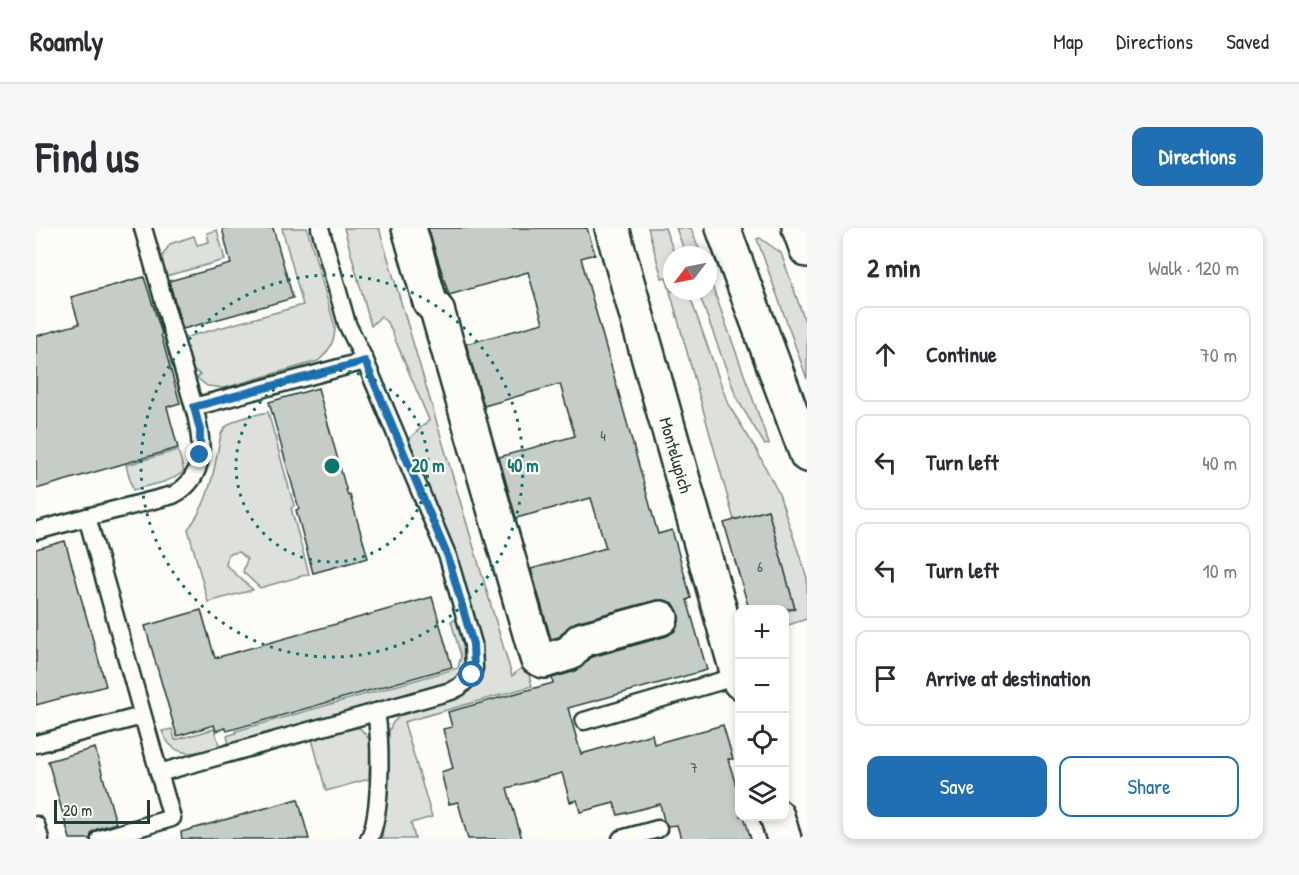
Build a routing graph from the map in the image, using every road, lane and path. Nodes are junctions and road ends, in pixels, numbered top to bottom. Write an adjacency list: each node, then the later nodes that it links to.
1 (143, 228): 9 (lane)
2 (320, 228): 8 (lane)
3 (409, 228): 13 (street)
4 (612, 228): 14 (street, Montelupich)
5 (723, 228): 10 (street)
6 (800, 228): 7 (street)
7 (807, 249)
8 (365, 361): 9 (lane); 16 (lane)
9 (194, 407): 11 (lane)
10 (807, 455)
11 (87, 518): 12 (lane); 17 (lane)
12 (36, 531)
13 (661, 618)
14 (735, 665)
15 (735, 680): 18 (lane)
16 (376, 712): 20 (lane); 26 (lane)
17 (142, 716): 19 (lane); 20 (lane)
18 (584, 721)
19 (36, 744)
20 (159, 773): 25 (lane)
21 (779, 821): 28 (street)
22 (36, 825): 24 (lane)
23 (658, 829): 27 (lane)
24 (40, 839)
25 (100, 839)
26 (369, 839)
27 (621, 839)
28 (784, 839)

